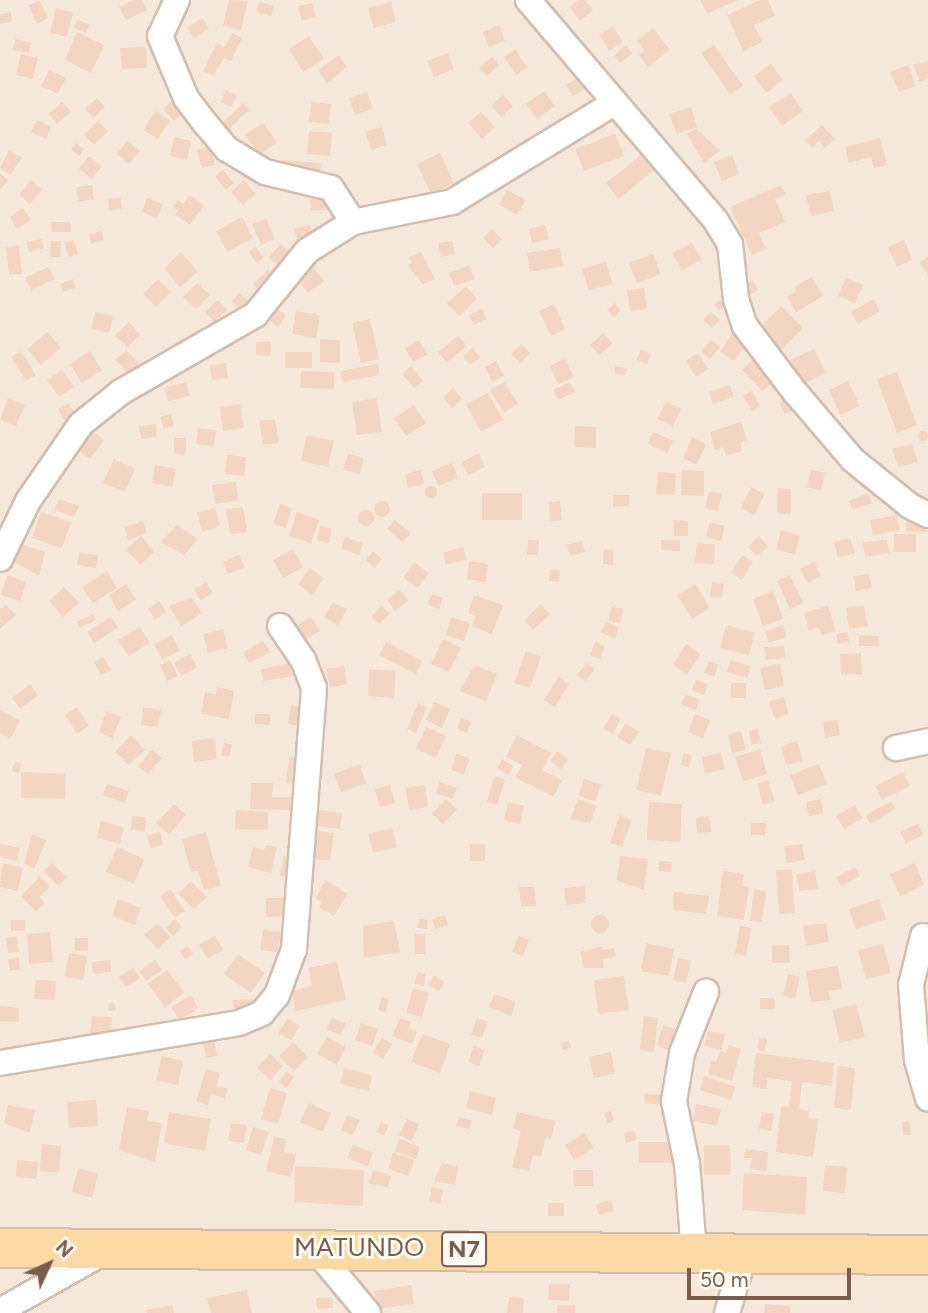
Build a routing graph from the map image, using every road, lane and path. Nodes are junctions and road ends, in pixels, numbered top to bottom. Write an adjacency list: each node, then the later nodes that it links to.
1 (177, 0): 4 (street)
2 (528, 0): 3 (street)
3 (614, 103): 4 (street); 5 (street)
4 (353, 222): 6 (street)
5 (928, 514)
6 (0, 559)
7 (280, 626): 12 (street)
8 (928, 741): 9 (street)
9 (896, 748)
10 (923, 936): 13 (street)
11 (706, 992): 17 (street)
12 (0, 1063)
13 (928, 1098)
14 (313, 1247): 16 (main road, MATUNDO / N7); 17 (main road, MATUNDO / N7); 21 (street)
15 (0, 1248): 16 (main road, MATUNDO / N7)
16 (108, 1250): 20 (street)
17 (694, 1252): 18 (main road, MATUNDO / N7)
18 (745, 1253): 19 (main road, MATUNDO / N7); 22 (street)
19 (928, 1255)
20 (0, 1311)
21 (368, 1313)
22 (727, 1313)

